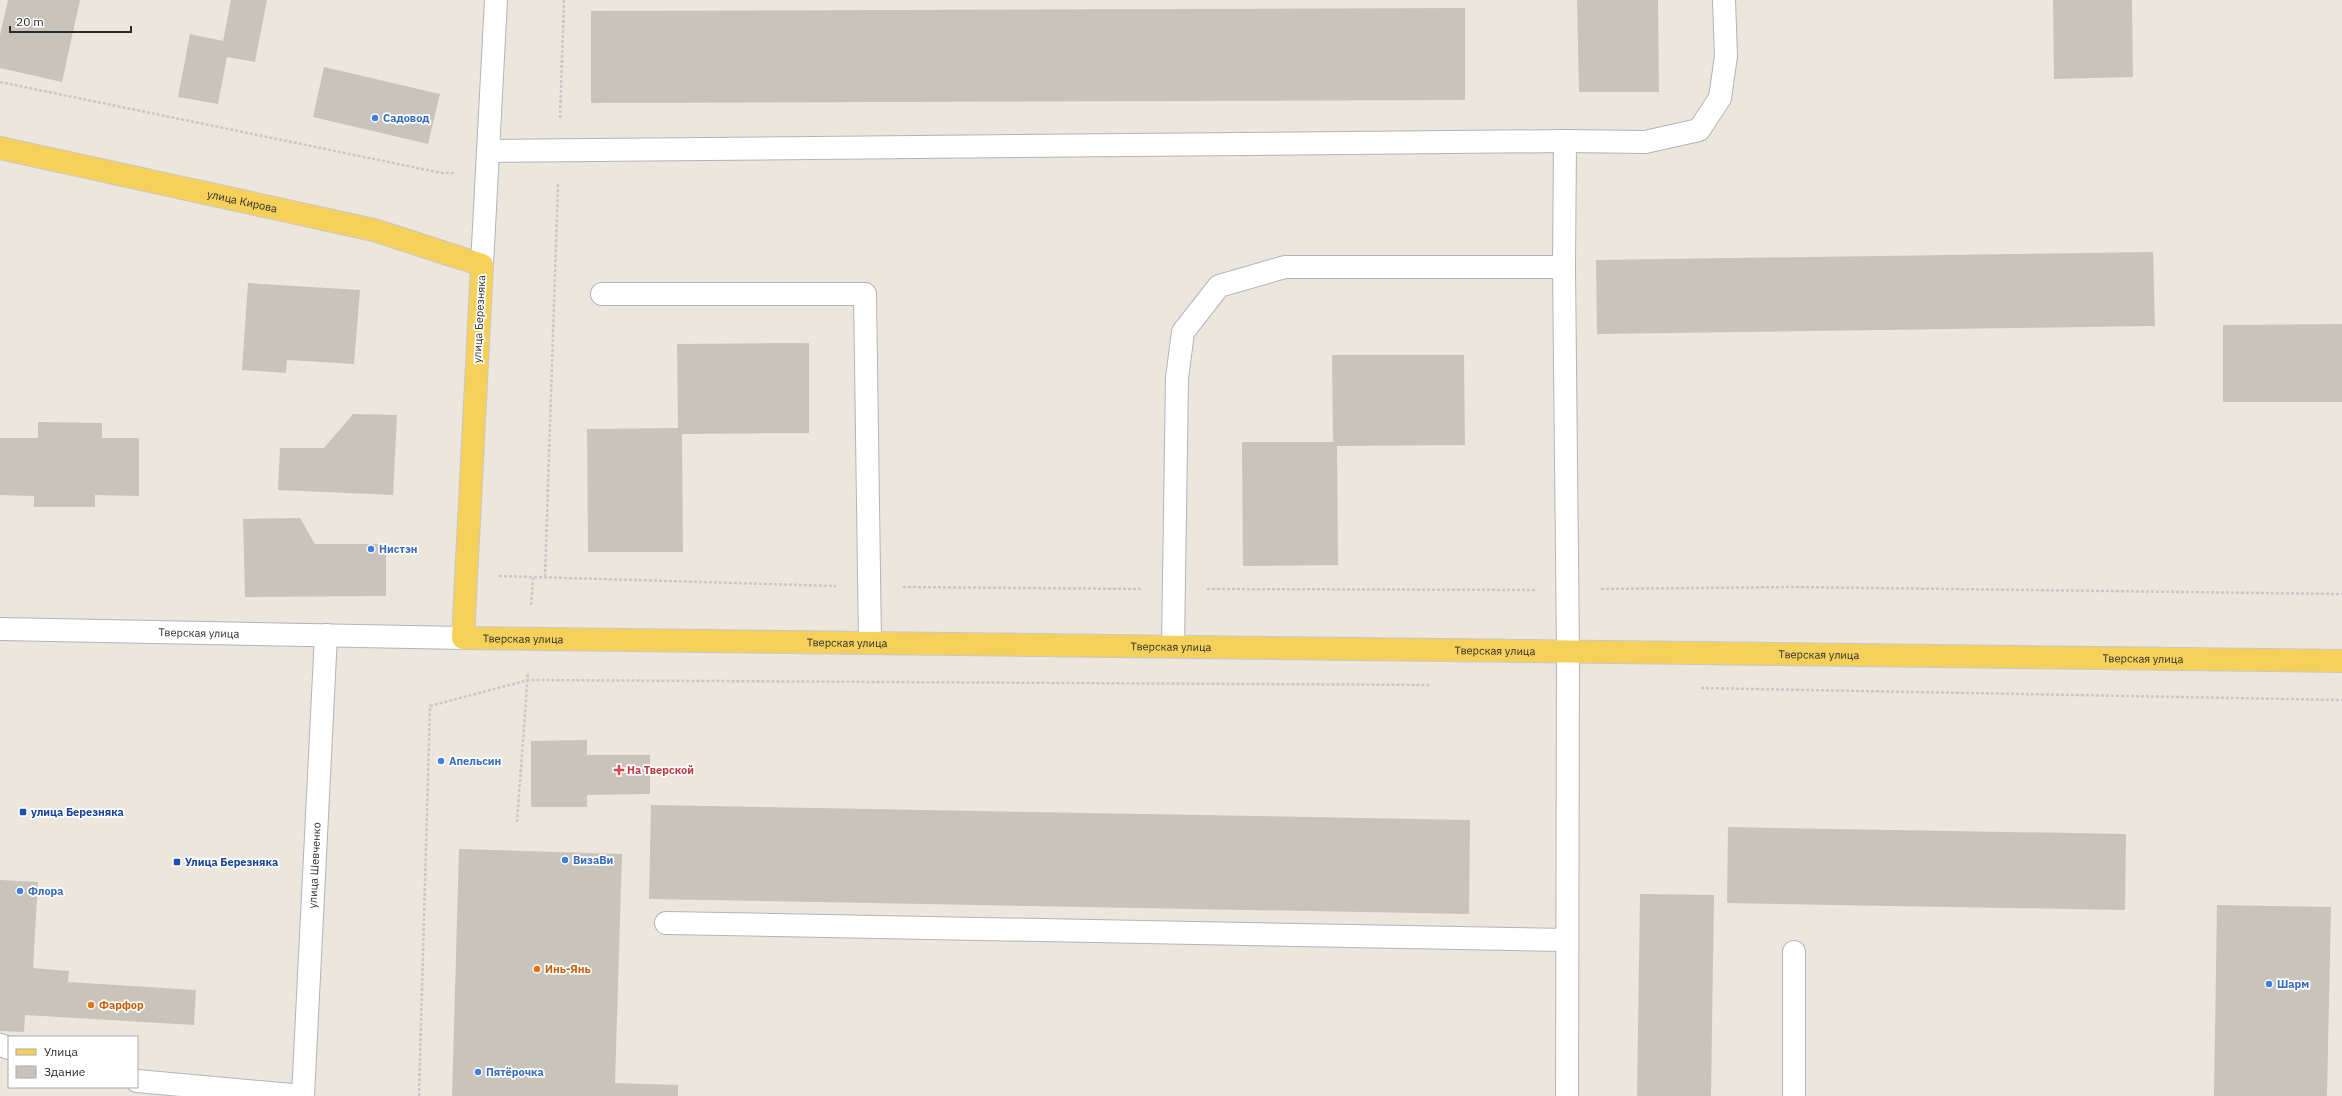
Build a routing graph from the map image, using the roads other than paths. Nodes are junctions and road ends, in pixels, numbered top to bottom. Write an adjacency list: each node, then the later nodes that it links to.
1 (496, 0): 5 (street, улица Березняка)
2 (1724, 0): 3 (street)
3 (1565, 141): 5 (street); 7 (street)
4 (0, 148): 6 (main road, улица Кирова)
5 (488, 150): 6 (street, улица Березняка)
6 (482, 265): 11 (main road, улица Березняка)
7 (1564, 267): 13 (street); 14 (street)
8 (602, 294): 12 (street)
9 (0, 629): 10 (street, Тверская улица)
10 (326, 634): 11 (street, Тверская улица); 20 (street, улица Шевченко)
11 (463, 638): 12 (main road, Тверская улица)
12 (870, 643): 13 (main road, Тверская улица)
13 (1173, 646): 14 (main road, Тверская улица)
14 (1568, 652): 15 (main road, Тверская улица); 17 (street)
15 (2342, 661)
16 (666, 923): 17 (street)
17 (1568, 940): 21 (street)
18 (1794, 952): 22 (street)
19 (138, 1081): 20 (street)
20 (303, 1096)
21 (1567, 1096)
22 (1794, 1096)

